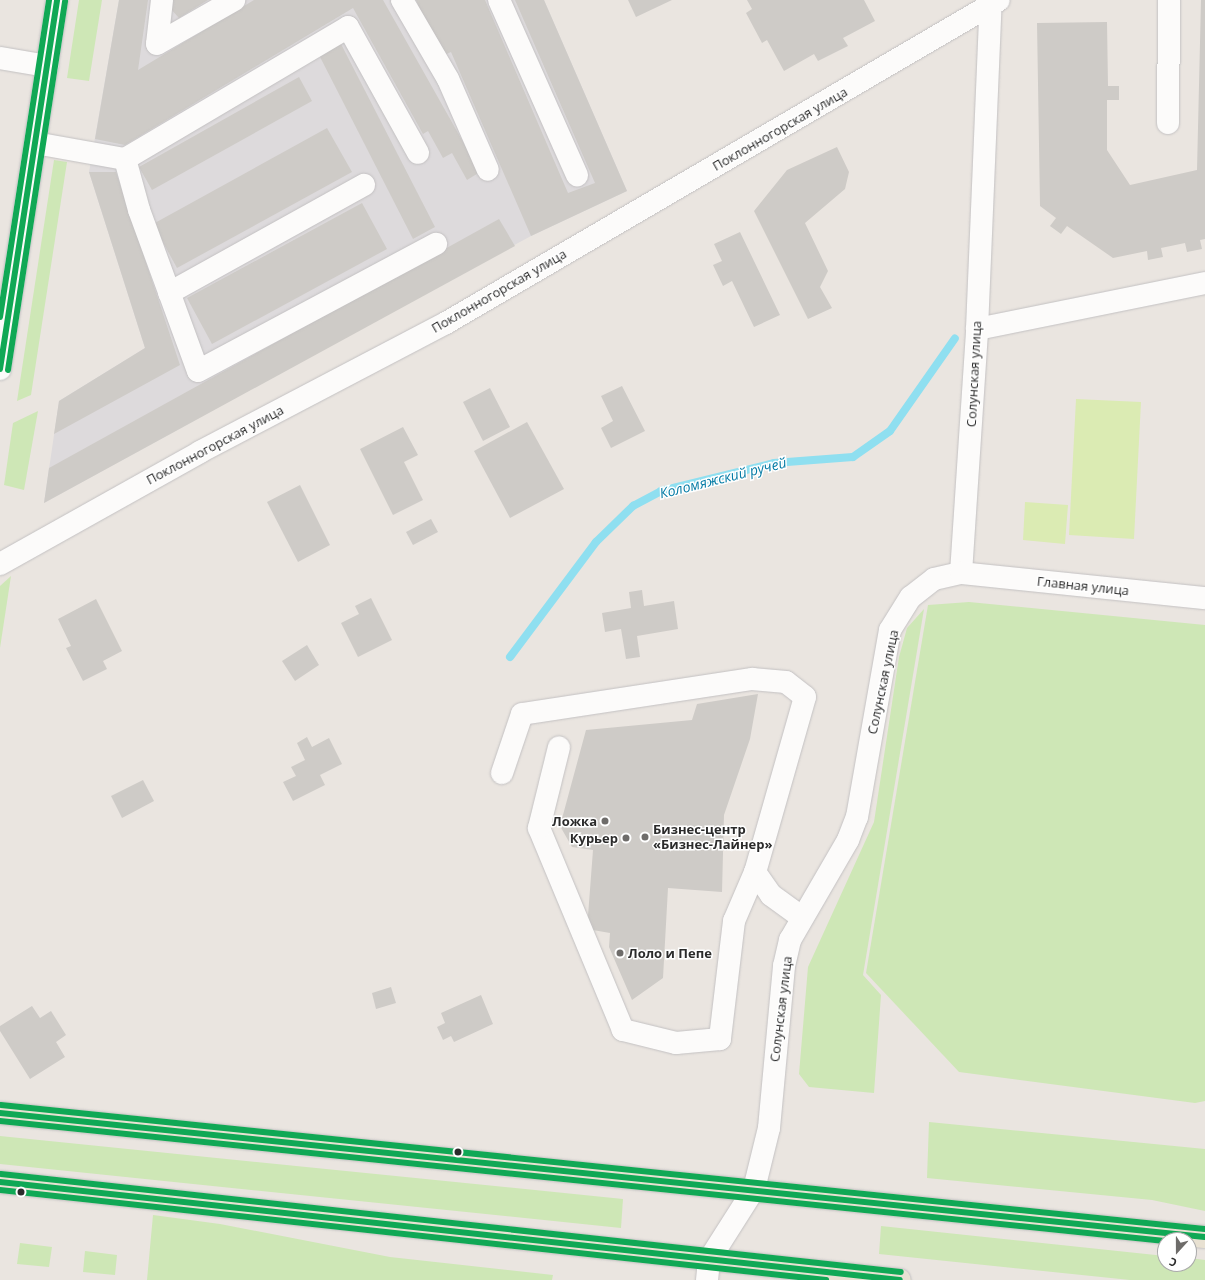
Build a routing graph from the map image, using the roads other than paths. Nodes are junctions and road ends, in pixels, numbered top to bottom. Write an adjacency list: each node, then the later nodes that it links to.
1 (57, 0): 9 (street)
2 (162, 0): 3 (street)
3 (234, 0)
4 (402, 0): 14 (street)
5 (499, 0): 15 (street)
6 (1169, 0): 10 (street)
7 (994, 1): 20 (street, Солунская улица); 22 (street, Поклонногорская улица)
8 (0, 58): 9 (street)
9 (47, 66): 11 (street)
10 (1168, 124)
11 (35, 143): 13 (street); 21 (street)
12 (418, 153): 13 (street)
13 (125, 159): 19 (street)
14 (488, 170)
15 (577, 175)
16 (364, 185): 19 (street)
17 (436, 244): 19 (street)
18 (1205, 283): 20 (street)
19 (169, 293)
20 (977, 329): 23 (street, Солунская улица)
21 (0, 369)
22 (0, 564)
23 (961, 573): 24 (street, Главная улица); 28 (street, Солунская улица)
24 (1205, 598)
25 (559, 747): 27 (street)
26 (502, 772): 27 (street)
27 (755, 872): 28 (street)
28 (801, 917): 31 (street, Солунская улица)
29 (0, 1113): 31 (main road)
30 (0, 1182): 33 (main road)
31 (754, 1189): 32 (main road); 33 (street, Солунская улица)
32 (1205, 1237)
33 (708, 1270): 34 (main road)
34 (783, 1274): 35 (main road)
35 (900, 1280)

